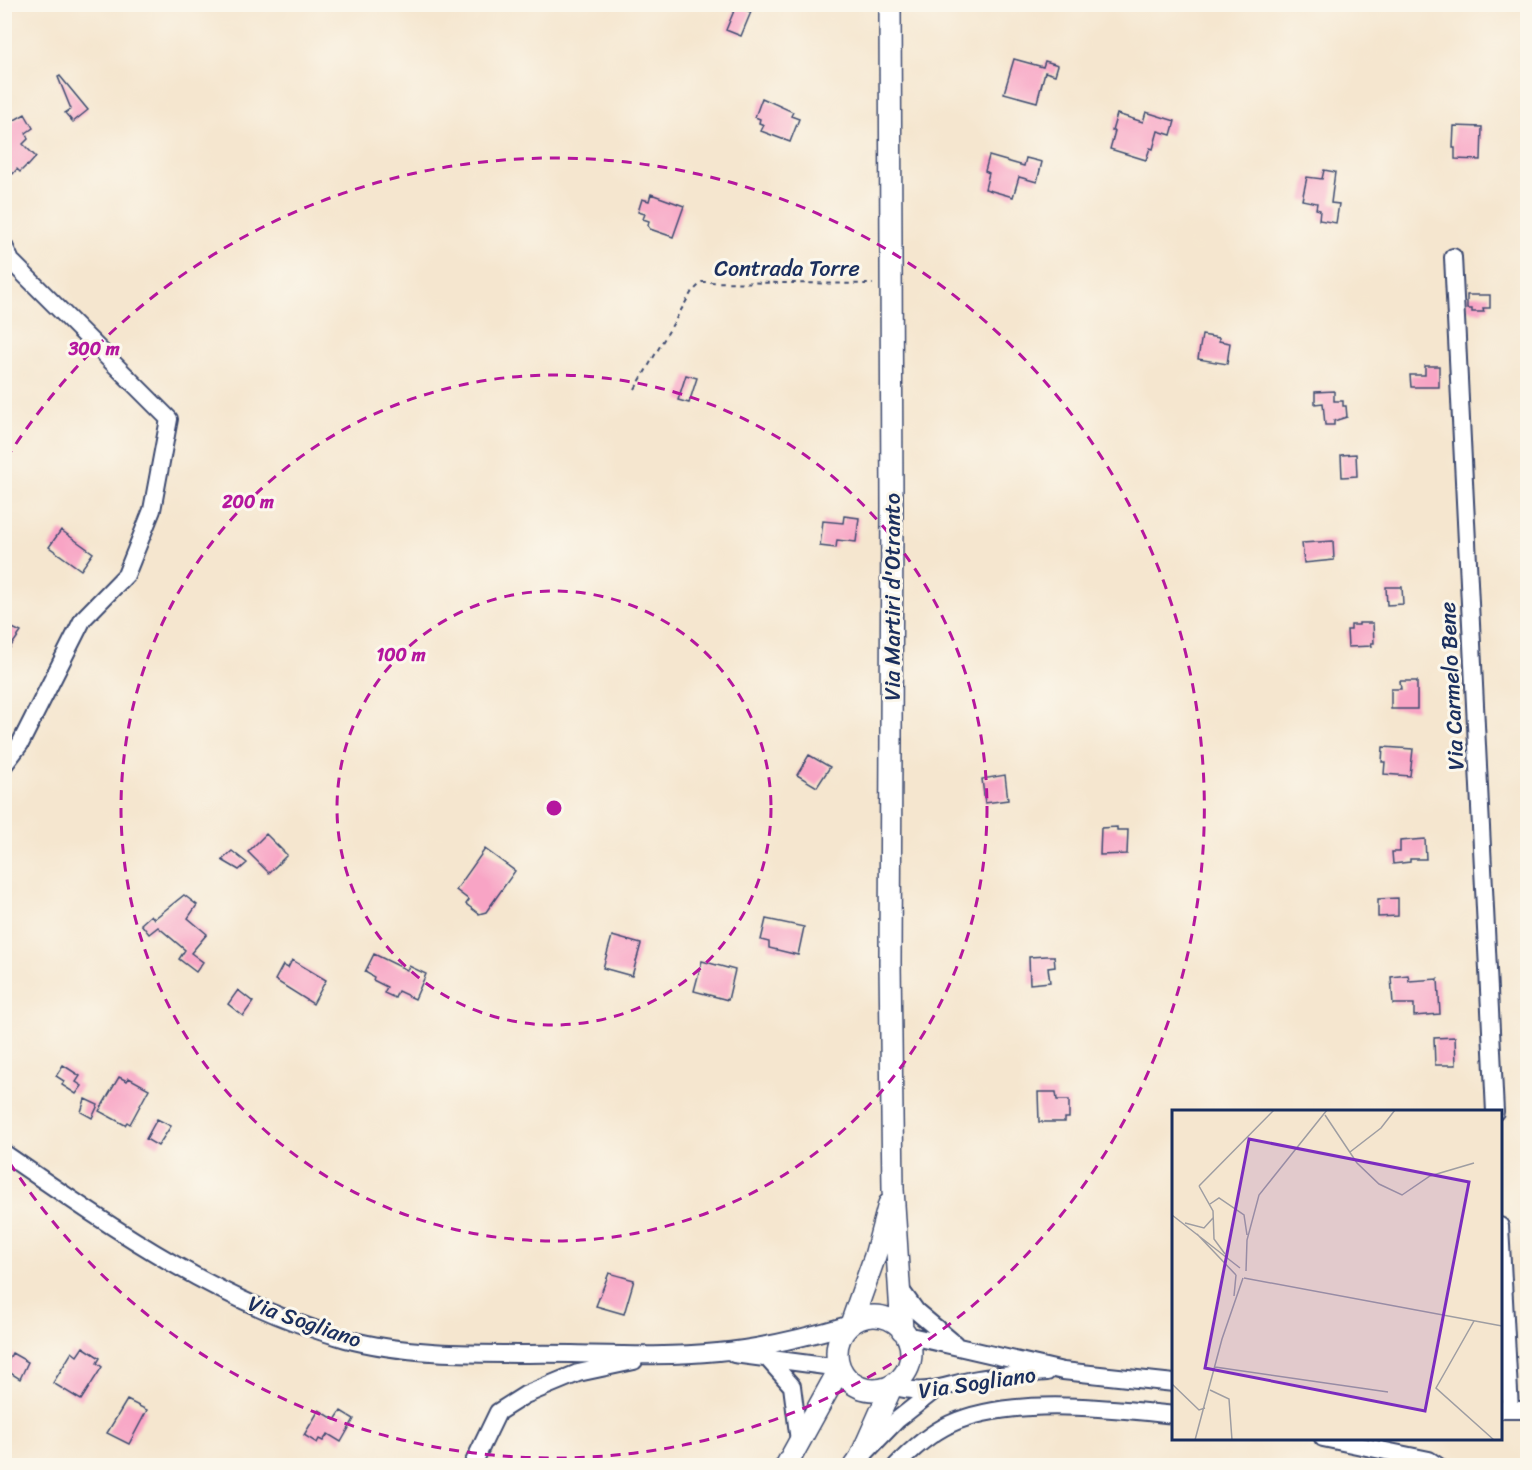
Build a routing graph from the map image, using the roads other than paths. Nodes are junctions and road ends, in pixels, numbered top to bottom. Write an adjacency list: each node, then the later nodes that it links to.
1 (890, 4): 7 (main road, Via Martiri d'Otranto)
2 (4, 246): 4 (street)
3 (1453, 257): 5 (street, Via Carmelo Bene)
4 (4, 765)
5 (1495, 1110)
6 (4, 1153): 14 (street, Via Sogliano)
7 (893, 1189): 8 (main road, Via Martiri d'Otranto); 10 (main road, Via Martiri d'Otranto)
8 (900, 1289): 11 (main road, Via Martiri d'Otranto); 12 (street, Via Sogliano)
9 (1502, 1300): 21 (street)
10 (851, 1324): 11 (main road, Via Sogliano); 13 (street, Via Sogliano); 16 (main road)
11 (904, 1333): 12 (street, Via Sogliano); 19 (main road, Via Sogliano)
12 (960, 1348): 17 (street, Via Sogliano)
13 (719, 1352): 14 (street, Via Sogliano); 15 (street, Via Sogliano)
14 (655, 1355): 27 (street)
15 (768, 1359): 16 (street, Via Sogliano); 25 (street)
16 (840, 1368): 19 (main road, Via Sogliano); 25 (main road)
17 (1063, 1371): 18 (street, Via Sogliano); 20 (street, Via Sogliano)
18 (1172, 1383)
19 (892, 1386): 20 (street, Via Sogliano); 26 (main road)
20 (936, 1390): 26 (street)
21 (1505, 1410): 22 (street)
22 (1527, 1410)
23 (1172, 1415): 29 (street)
24 (1333, 1440): 30 (street)
25 (799, 1441): 28 (main road)
26 (857, 1462)
27 (472, 1466)
28 (786, 1466)
29 (896, 1466)
30 (1438, 1466)

